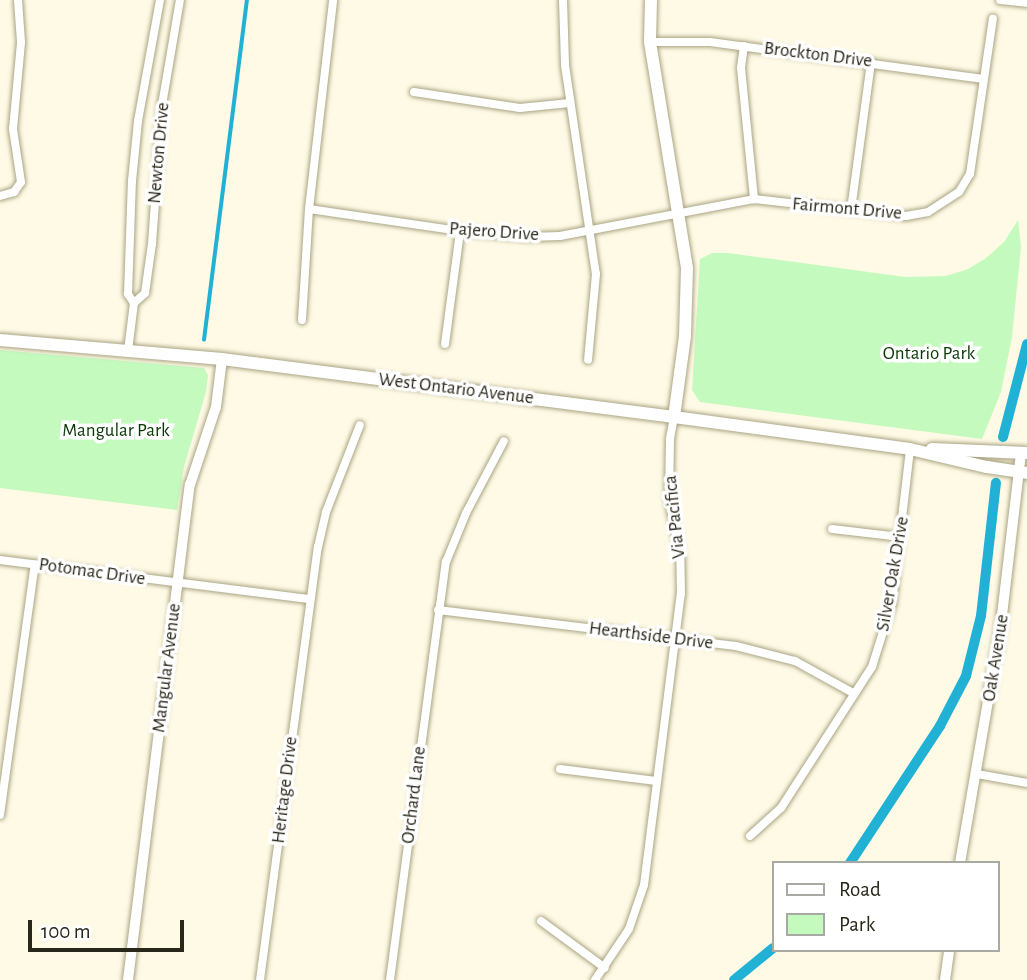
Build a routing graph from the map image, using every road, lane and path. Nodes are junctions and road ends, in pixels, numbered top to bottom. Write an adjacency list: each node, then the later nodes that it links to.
1 (18, 0): 16 (street)
2 (160, 0): 23 (street, Newton Drive)
3 (180, 0): 23 (street, Newton Drive)
4 (333, 0): 18 (street)
5 (563, 0): 15 (street)
6 (651, 0): 10 (main road, Via Pacifica)
7 (1000, 0): 8 (street)
8 (1027, 3)
9 (993, 19): 13 (street, Fairmont Drive)
10 (650, 42): 11 (street, Brockton Drive); 20 (main road, Via Pacifica)
11 (744, 46): 12 (street, Brockton Drive); 17 (street)
12 (871, 62): 13 (street, Brockton Drive); 19 (street)
13 (984, 79): 19 (street, Fairmont Drive)
14 (414, 92): 15 (street)
15 (570, 103): 21 (street)
16 (0, 196)
17 (754, 199): 19 (street, Fairmont Drive); 20 (street, Fairmont Drive)
18 (309, 209): 22 (street, Pajero Drive); 24 (street)
19 (851, 210)
20 (678, 214): 21 (street, Pajero Drive); 30 (main road, Via Pacifica)
21 (590, 229): 22 (street, Pajero Drive); 29 (street)
22 (460, 231): 26 (street)
23 (134, 303): 27 (street, Newton Drive)
24 (302, 320)
25 (0, 340): 27 (main road, West Ontario Avenue)
26 (445, 344)
27 (128, 351): 28 (main road, West Ontario Avenue)
28 (222, 359): 30 (main road, West Ontario Avenue); 40 (street, Mangular Avenue)
29 (588, 360)
30 (674, 417): 33 (main road, West Ontario Avenue); 43 (street, Via Pacifica)
31 (360, 425): 41 (street, Heritage Drive)
32 (504, 441): 42 (street, Orchard Lane)
33 (911, 449): 34 (main road, West Ontario Avenue); 35 (main road, West Ontario Avenue); 37 (street, Silver Oak Drive)
34 (1024, 453): 35 (street, Oak Avenue)
35 (1023, 472): 46 (street, Oak Avenue)
36 (832, 529): 37 (street)
37 (900, 537): 44 (street, Silver Oak Drive)
38 (0, 559): 39 (street, Potomac Drive)
39 (35, 564): 40 (street, Potomac Drive); 49 (street)
40 (178, 584): 41 (street, Potomac Drive); 55 (street, Mangular Avenue)
41 (309, 599): 56 (street, Heritage Drive)
42 (438, 610): 43 (street, Hearthside Drive); 57 (street, Orchard Lane)
43 (675, 639): 44 (street, Hearthside Drive); 47 (street, Via Pacifica)
44 (855, 694): 50 (street, Silver Oak Drive)
45 (560, 769): 47 (street)
46 (977, 774): 48 (street); 51 (street, Oak Avenue)
47 (656, 781): 54 (street, Via Pacifica)
48 (1027, 783)
49 (0, 815)
50 (750, 836)
51 (960, 861)
52 (541, 921): 54 (street)
53 (949, 952): 59 (street)
54 (605, 968): 58 (street, Via Pacifica)
55 (128, 980)
56 (260, 980)
57 (390, 980)
58 (595, 980)
59 (945, 980)

